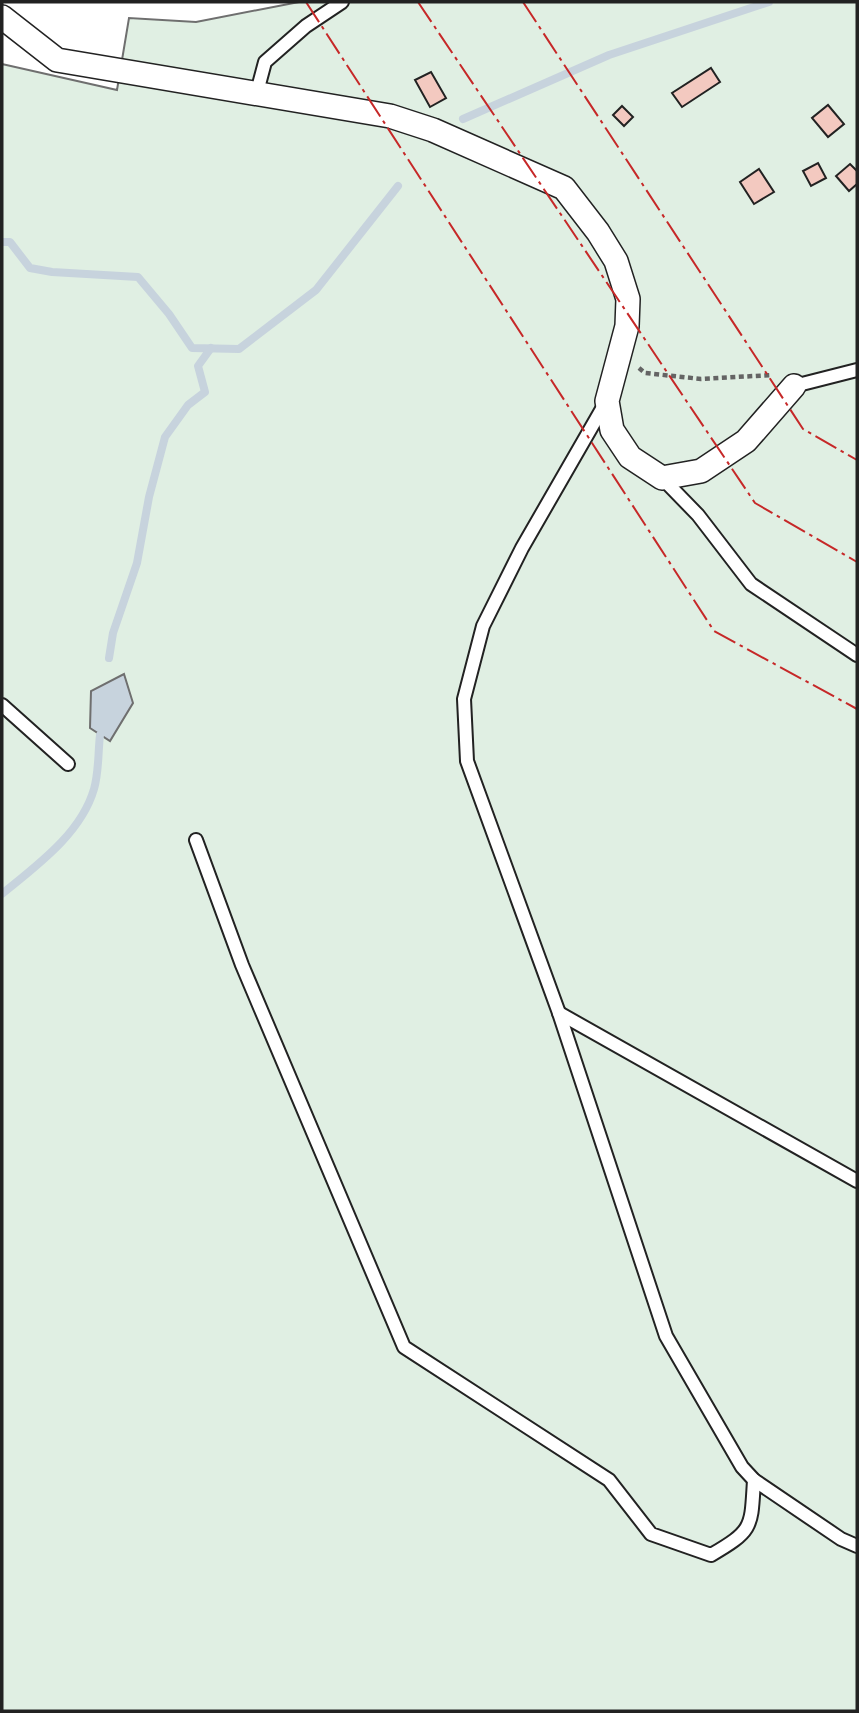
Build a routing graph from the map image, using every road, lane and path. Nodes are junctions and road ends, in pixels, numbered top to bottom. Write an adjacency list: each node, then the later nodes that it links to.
1 (342, 2): 3 (lane)
2 (2, 17): 3 (street)
3 (257, 92): 4 (street)
4 (620, 351): 6 (path); 7 (street)
5 (857, 370): 6 (lane)
6 (786, 380): 8 (street)
7 (607, 401): 8 (street); 13 (lane)
8 (662, 478): 9 (lane)
9 (857, 655)
10 (2, 705): 11 (lane)
11 (68, 764)
12 (196, 840): 15 (lane)
13 (559, 1013): 14 (lane); 15 (lane)
14 (857, 1181)
15 (754, 1480): 16 (lane)
16 (857, 1546)

